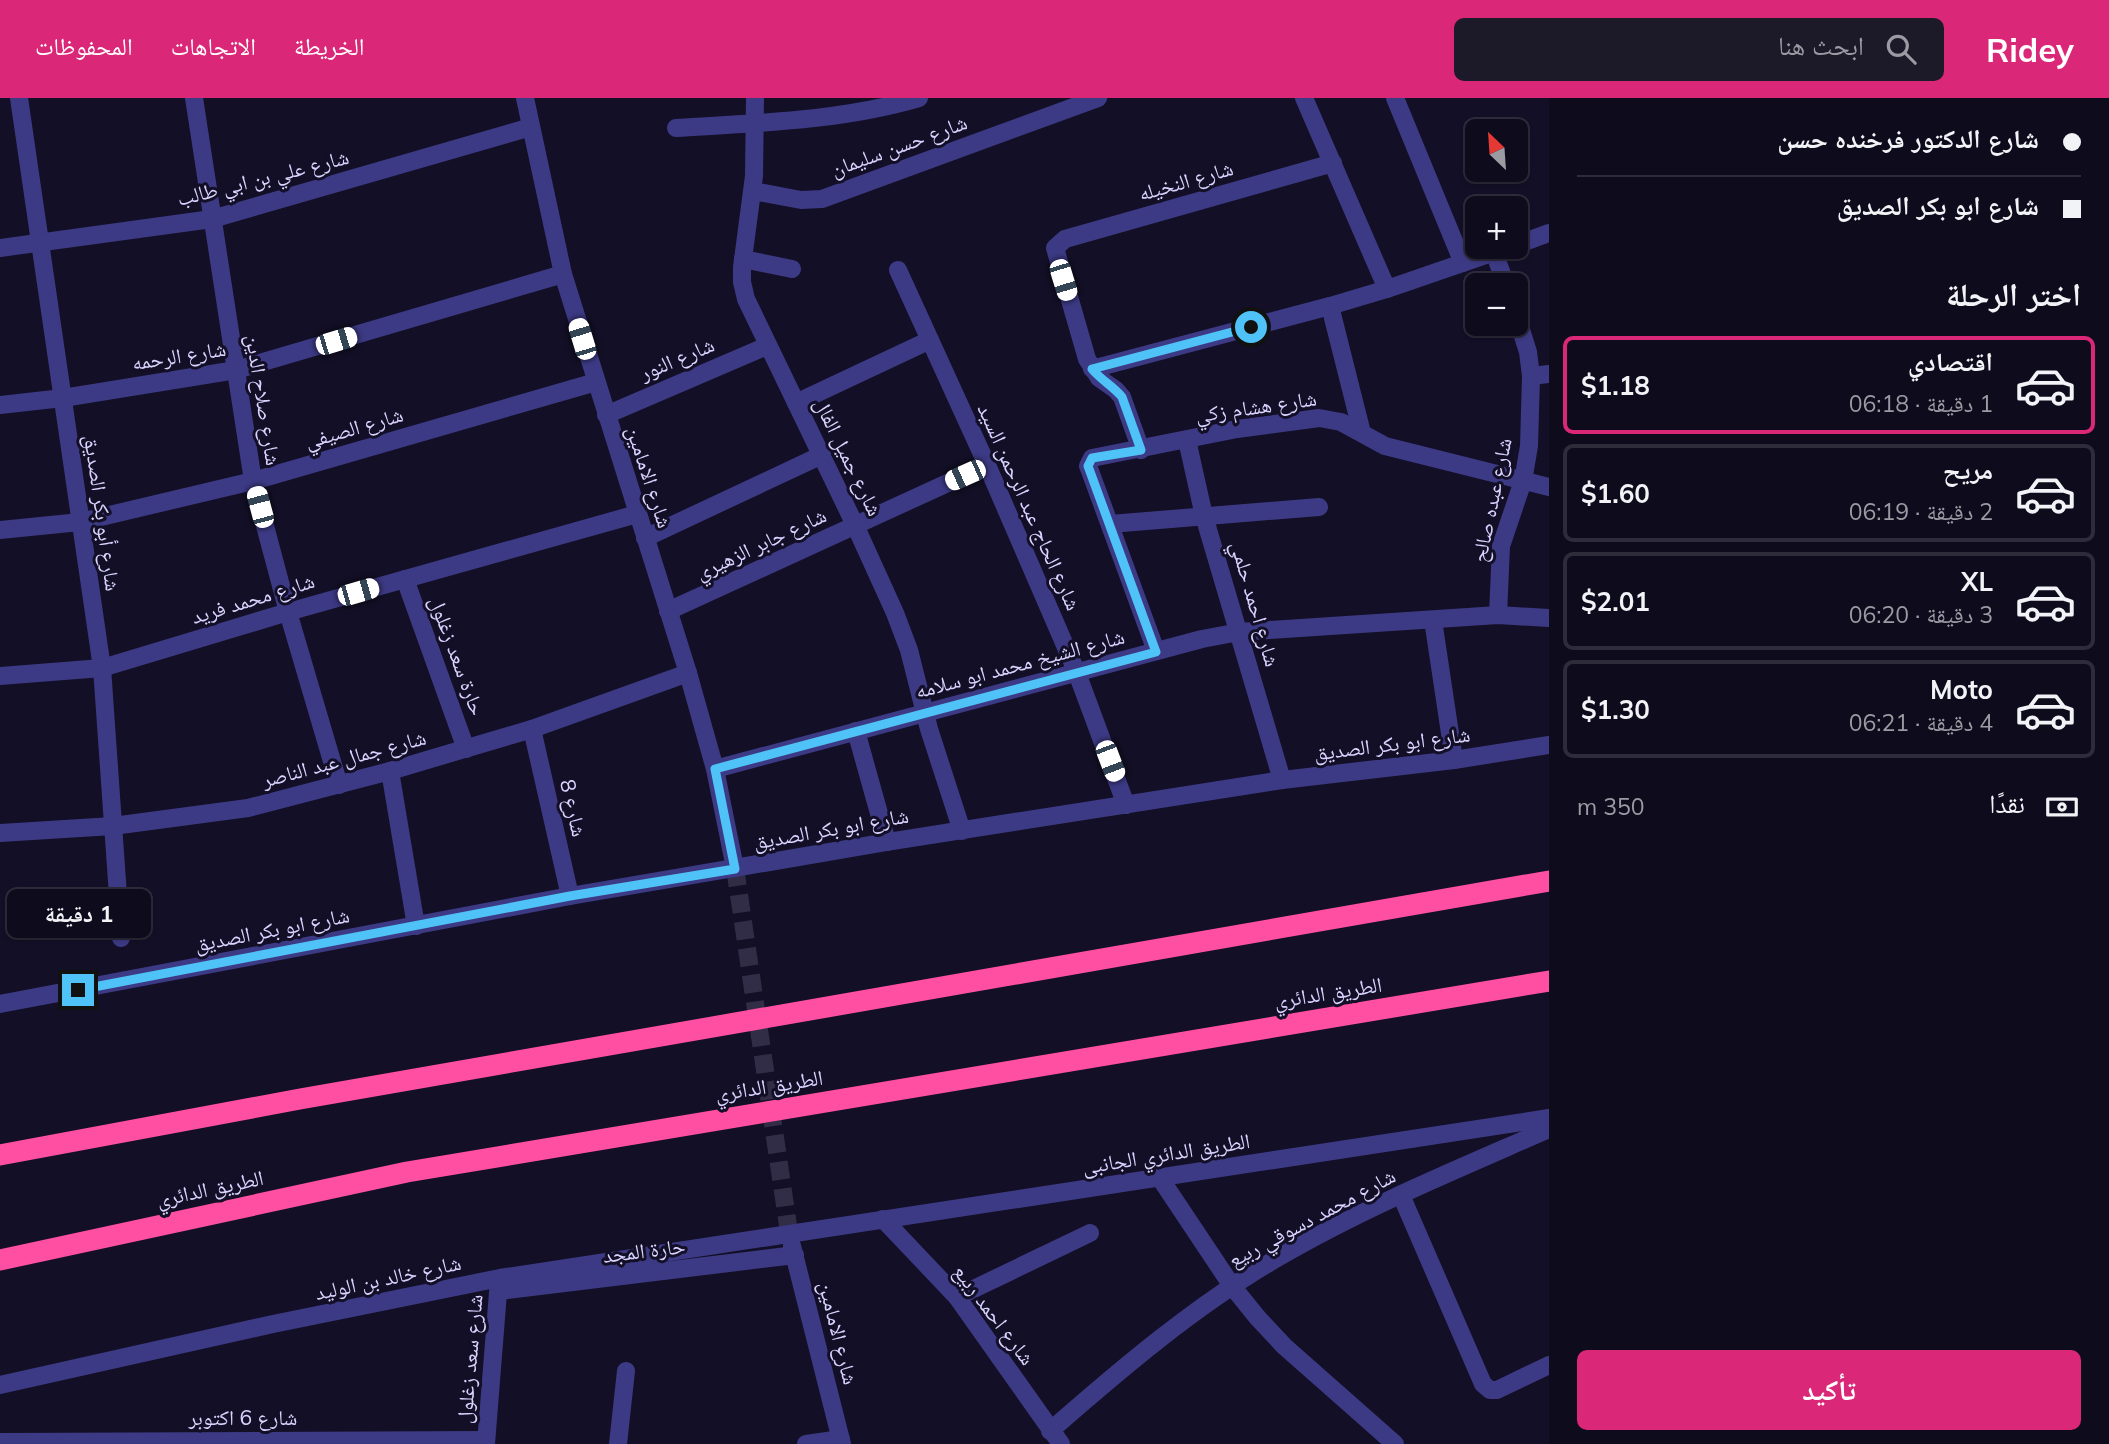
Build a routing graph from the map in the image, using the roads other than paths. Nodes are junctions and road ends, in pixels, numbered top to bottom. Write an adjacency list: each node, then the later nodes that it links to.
1 (19, 98): 17 (street, شارع أبو بكر الصديق)
2 (194, 98): 14 (street, شارع صلاح الدين)
3 (525, 98): 10 (street, شارع الامامين)
4 (755, 98): 9 (street, شارع جميل الفال)
5 (919, 98): 9 (street)
6 (1098, 98): 13 (street, شارع حسن سليمان)
7 (1304, 98): 12 (street)
8 (1395, 98): 21 (street)
9 (755, 123): 11 (street); 13 (street, شارع جميل الفال)
10 (531, 127): 14 (street, شارع علي بن ابي طالب); 24 (street, شارع الامامين)
11 (676, 128)
12 (1333, 163): 25 (street); 30 (street, شارع النخيله)
13 (753, 191): 19 (street, شارع جميل الفال)
14 (212, 219): 17 (street, شارع علي بن ابي طالب); 31 (street, شارع صلاح الدين)
15 (1549, 233): 16 (street)
16 (1528, 241)
17 (38, 242): 18 (street, شارع علي بن ابي طالب); 34 (street, شارع أبو بكر الصديق)
18 (0, 248)
19 (743, 259): 22 (street); 29 (street, شارع جميل الفال)
20 (1474, 259): 21 (street)
21 (1463, 263): 25 (street)
22 (792, 269)
23 (898, 270): 28 (street, شارع الحاج عبد الرحمن السيد)
24 (562, 274): 31 (street, شارع الرحمه); 33 (street, شارع الامامين)
25 (1387, 289): 26 (street)
26 (1330, 306): 30 (street); 38 (street)
27 (1523, 336): 32 (street, شارع عبده صالح)
28 (930, 340): 35 (street); 42 (street, شارع الحاج عبد الرحمن السيد)
29 (767, 346): 35 (street, شارع جميل الفال); 37 (street, شارع النور)
30 (1092, 369): 40 (street)
31 (236, 370): 34 (street, شارع الرحمه); 43 (street, شارع صلاح الدين)
32 (1540, 375): 44 (street, شارع عبده صالح)
33 (596, 383): 37 (street, شارع الامامين); 43 (street, شارع الصيفي)
34 (63, 398): 36 (street, شارع الرحمه); 49 (street, شارع أبو بكر الصديق)
35 (796, 403): 41 (street, شارع جميل الفال)
36 (0, 405)
37 (606, 415): 47 (street, شارع الامامين)
38 (1362, 433): 39 (street, شارع هشام زكي); 44 (street, شارع هشام زكي)
39 (1187, 440): 40 (street, شارع هشام زكي); 48 (street, شارع احمد حلمي)
40 (1141, 450): 50 (street, شارع هشام زكي)
41 (821, 455): 51 (street, شارع جميل الفال); 53 (street)
42 (987, 465): 51 (street, شارع جابر الزهيري); 64 (street, شارع الحاج عبد الرحمن السيد)
43 (253, 481): 49 (street, شارع الصيفي); 56 (street, شارع صلاح الدين)
44 (1523, 481): 45 (street, شارع هشام زكي); 57 (street, شارع عبده صالح)
45 (1549, 487)
46 (1319, 507): 48 (street)
47 (637, 514): 53 (street, شارع الامامين); 54 (street, شارع محمد فريد)
48 (1204, 516): 50 (street); 60 (street, شارع احمد حلمي)
49 (80, 522): 52 (street, شارع الصيفي); 62 (street, شارع أبو بكر الصديق)
50 (1110, 524): 61 (street)
51 (855, 525): 55 (street, شارع جابر الزهيري); 66 (street, شارع جميل الفال)
52 (0, 530)
53 (645, 538): 55 (street, شارع الامامين)
54 (405, 579): 56 (street, شارع محمد فريد); 70 (street, حارة سعد زغلول)
55 (668, 611): 63 (street, شارع الامامين)
56 (288, 612): 62 (street, شارع محمد فريد); 75 (street, شارع صلاح الدين)
57 (1498, 615): 58 (street, شارع الشيخ محمد ابو سلامه); 59 (street, شارع الشيخ محمد ابو سلامه)
58 (1549, 618)
59 (1433, 620): 60 (street, شارع الشيخ محمد ابو سلامه); 71 (street)
60 (1239, 632): 61 (street, شارع الشيخ محمد ابو سلامه); 74 (street, شارع احمد حلمي)
61 (1156, 652): 64 (street, شارع الشيخ محمد ابو سلامه)
62 (102, 668): 65 (street, شارع محمد فريد); 77 (street, شارع أبو بكر الصديق)
63 (688, 673): 67 (street, شارع جمال عبد الناصر); 72 (street, شارع الامامين)
64 (1077, 673): 66 (street, شارع الشيخ محمد ابو سلامه); 76 (street, شارع الحاج عبد الرحمن السيد)
65 (0, 676)
66 (925, 712): 68 (street, شارع الشيخ محمد ابو سلامه); 78 (street, شارع جميل الفال)
67 (532, 729): 70 (street, شارع جمال عبد الناصر); 83 (street, شارع 8)
68 (856, 731): 72 (street, شارع الشيخ محمد ابو سلامه); 80 (street)
69 (1549, 745): 71 (street, شارع ابو بكر الصديق)
70 (466, 748): 73 (street, شارع جمال عبد الناصر)
71 (1454, 760): 74 (street, شارع ابو بكر الصديق)
72 (715, 769): 81 (street, شارع الامامين)
73 (390, 771): 75 (street, شارع جمال عبد الناصر); 84 (street)
74 (1282, 780): 76 (street, شارع ابو بكر الصديق)
75 (338, 785): 77 (street, شارع جمال عبد الناصر)
76 (1126, 805): 78 (street, شارع ابو بكر الصديق)
77 (113, 826): 79 (street, شارع جمال عبد الناصر); 85 (street, شارع أبو بكر الصديق)
78 (962, 831): 80 (street, شارع ابو بكر الصديق)
79 (0, 833)
80 (887, 842): 81 (street, شارع ابو بكر الصديق)
81 (735, 869): 83 (street, شارع ابو بكر الصديق)
82 (1549, 881): 90 (highway)
83 (570, 896): 84 (street, شارع ابو بكر الصديق)
84 (416, 926): 87 (street, شارع ابو بكر الصديق)
85 (121, 937)
86 (1549, 981): 97 (highway, الطريق الدائري)
87 (0, 1004)
88 (1549, 1118): 91 (street, الطريق الدائري الجانبى)
89 (1549, 1129): 92 (street, شارع محمد دسوقي ربيع)
90 (0, 1155)
91 (1160, 1178): 93 (street, الطريق الدائري الجانبى); 99 (street)
92 (1401, 1195): 99 (street, شارع محمد دسوقي ربيع); 101 (street)
93 (883, 1219): 94 (street, الطريق الدائري الجانبى); 100 (street, شارع احمد ربيع)
94 (789, 1233): 96 (street, شارع الامامين); 98 (street, شارع خالد بن الوليد)
95 (1090, 1233): 100 (street)
96 (795, 1255): 98 (street, حارة المجد); 106 (street, شارع الامامين)
97 (0, 1260)
98 (499, 1285): 103 (street, شارع خالد بن الوليد); 107 (street, شارع سعد زغلول)
99 (1232, 1286): 104 (street, شارع محمد دسوقي ربيع); 110 (street)
100 (957, 1297): 104 (street, شارع احمد ربيع)
101 (1549, 1365)
102 (626, 1371): 108 (street)
103 (0, 1385)
104 (1056, 1437)
105 (0, 1441): 107 (street, شارع 6 اكتوبر)
106 (842, 1441): 109 (street)
107 (486, 1442)
108 (618, 1444)
109 (806, 1444)
110 (1395, 1444)

